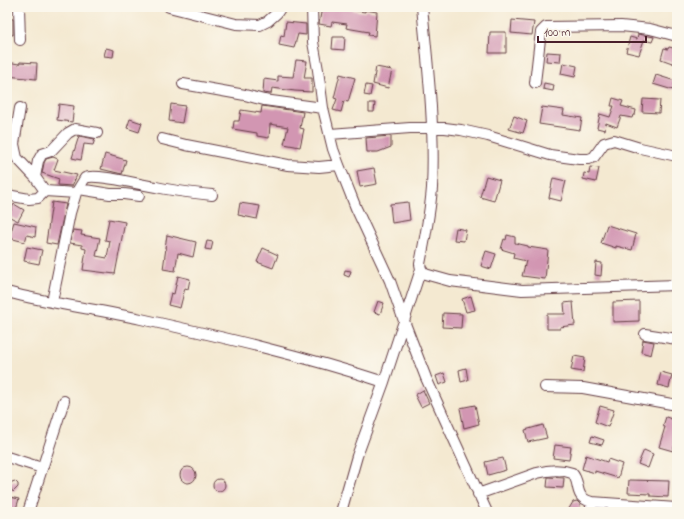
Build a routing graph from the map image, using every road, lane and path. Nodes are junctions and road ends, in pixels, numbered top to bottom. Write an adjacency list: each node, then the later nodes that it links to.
1 (19, 7): 7 (street)
2 (169, 7): 3 (street)
3 (282, 7)
4 (311, 7): 11 (street)
5 (422, 7): 12 (street)
6 (677, 36): 8 (street)
7 (20, 40)
8 (535, 83)
9 (183, 84): 11 (street)
10 (20, 108): 18 (street)
11 (323, 108): 14 (street)
12 (432, 128): 14 (street); 16 (street); 24 (street)
13 (96, 133): 18 (street)
14 (330, 134): 17 (street)
15 (162, 139): 17 (street)
16 (677, 156)
17 (338, 165): 28 (street)
18 (35, 177): 19 (street)
19 (45, 191): 20 (street); 21 (street)
20 (77, 191): 22 (street); 23 (street); 27 (street)
21 (7, 195)
22 (212, 195)
23 (138, 196)
24 (421, 269): 25 (street); 28 (street)
25 (677, 285)
26 (7, 292): 27 (street)
27 (52, 302): 31 (street)
28 (404, 321): 31 (street); 37 (street)
29 (645, 334): 30 (street)
30 (677, 340)
31 (384, 382): 41 (street)
32 (545, 387): 34 (street)
33 (64, 401): 36 (street)
34 (677, 405)
35 (7, 457): 36 (street)
36 (42, 468): 40 (street)
37 (478, 494): 38 (street); 42 (street)
38 (591, 507): 39 (street)
39 (676, 507)
40 (28, 512)
41 (341, 512)
42 (487, 512)

